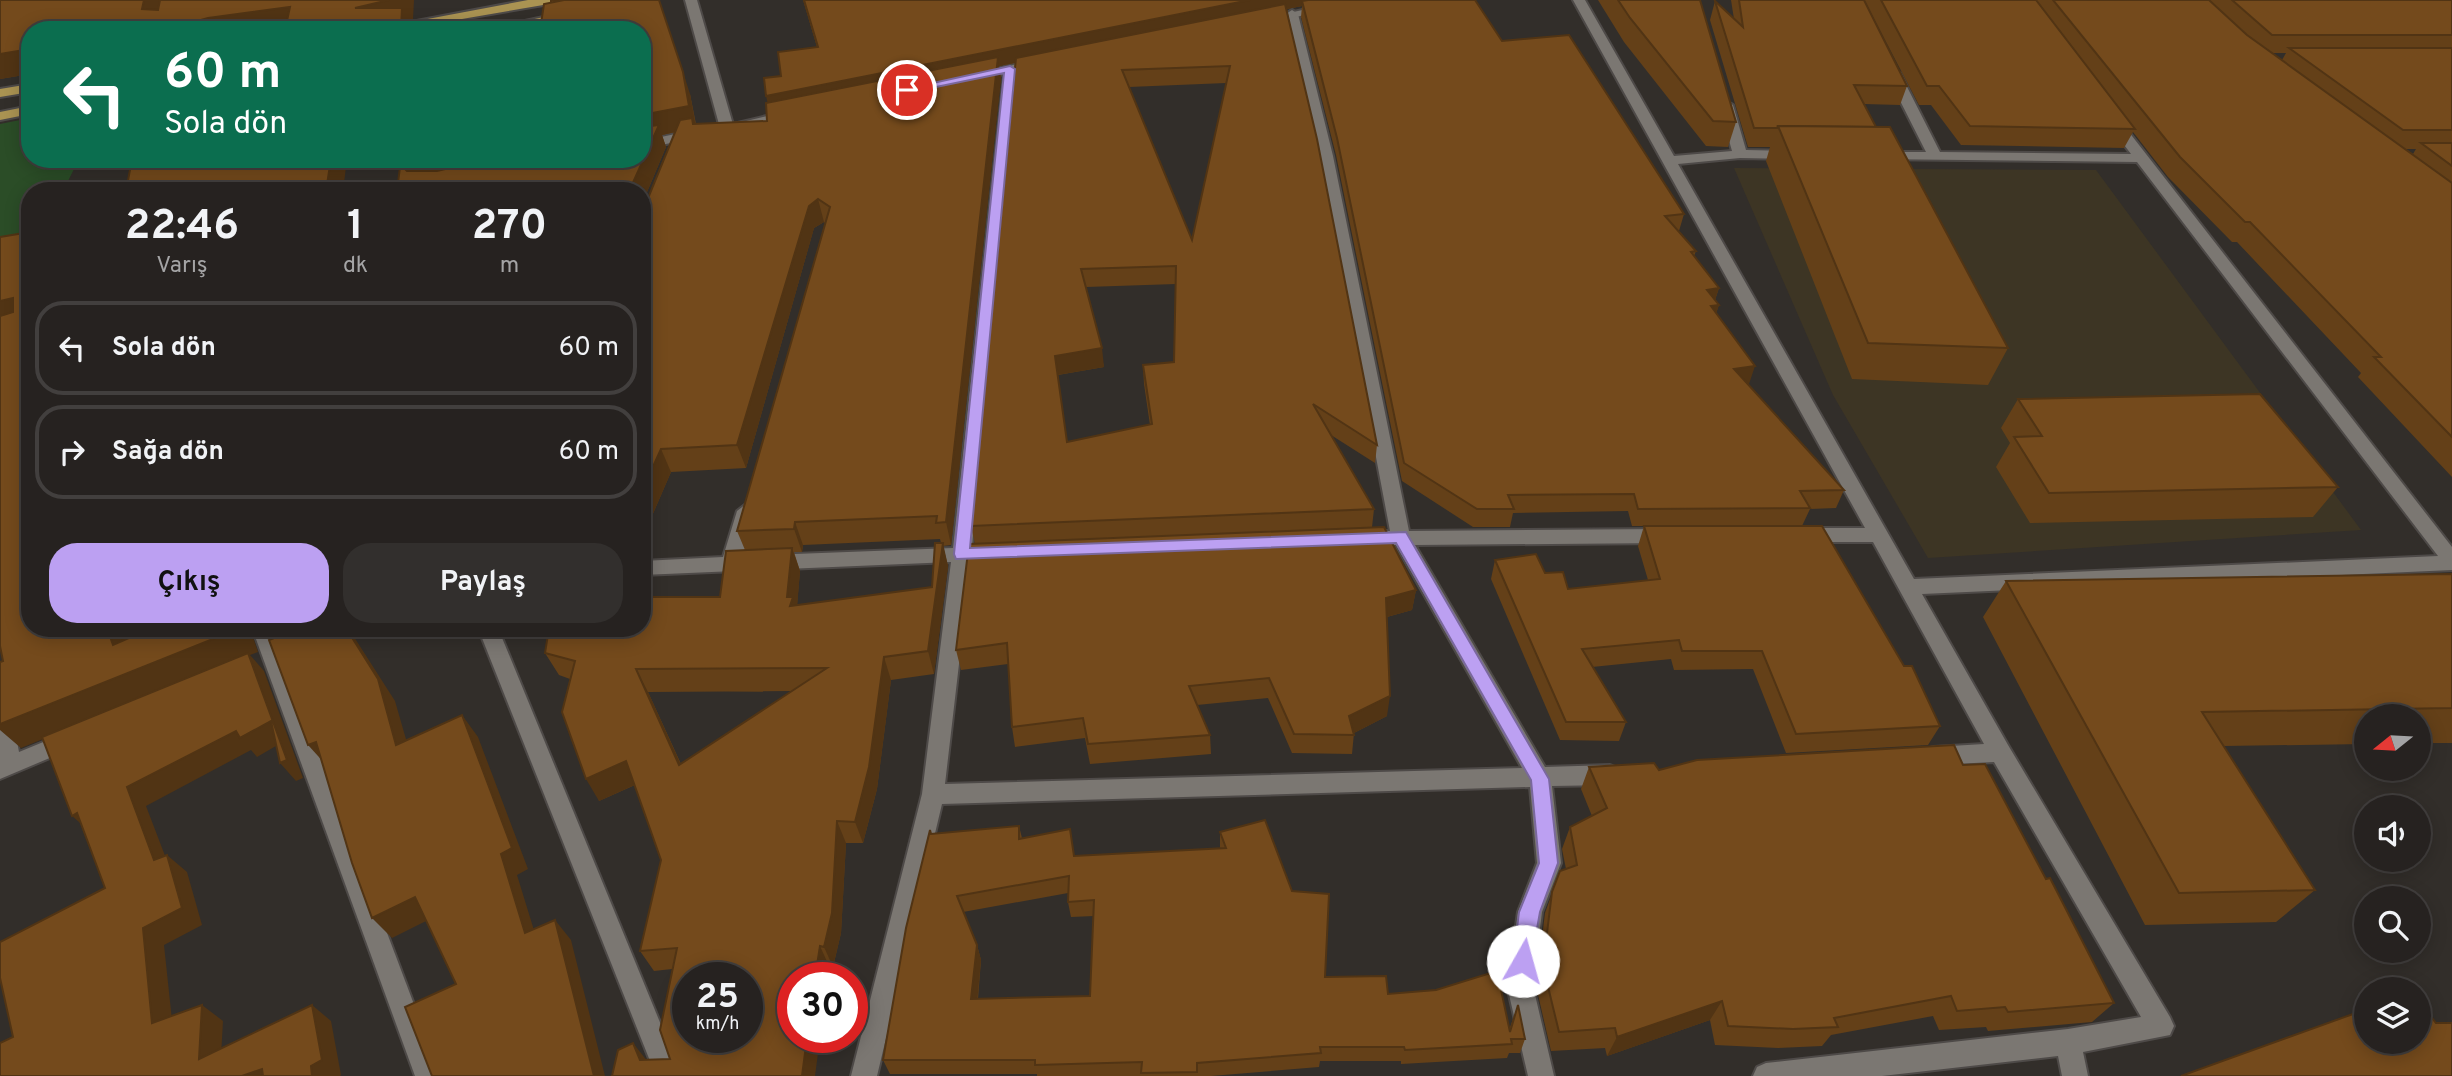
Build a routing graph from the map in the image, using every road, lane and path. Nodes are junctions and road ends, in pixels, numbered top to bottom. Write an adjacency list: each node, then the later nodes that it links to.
1 (549, 0): 7 (main road)
2 (691, 0): 21 (street)
3 (1366, 0): 6 (street)
4 (1579, 0): 28 (street)
5 (580, 14): 8 (main road)
6 (1292, 14): 9 (street); 33 (street)
7 (427, 21)
8 (540, 21)
9 (1251, 22)
10 (1887, 60): 26 (street)
11 (1050, 61): 12 (street)
12 (1010, 69): 13 (street); 36 (street)
13 (956, 80)
14 (21, 90): 16 (main road)
15 (1721, 90): 23 (street)
16 (0, 93)
17 (2101, 105): 27 (street)
18 (807, 111): 21 (street)
19 (21, 112): 20 (main road)
20 (0, 116)
21 (727, 128): 22 (street)
22 (651, 144)
23 (1741, 154): 24 (street); 28 (street)
24 (1810, 155)
25 (1866, 155): 26 (street)
26 (1935, 156): 27 (street)
27 (2141, 158): 37 (street)
28 (1667, 161): 30 (street)
29 (750, 497): 38 (street)
30 (1879, 535): 32 (street); 40 (street)
31 (1688, 536): 33 (street)
32 (1784, 536)
33 (1401, 537): 34 (street); 52 (street)
34 (1346, 539)
35 (1017, 552): 36 (street)
36 (962, 554): 38 (street); 53 (street)
37 (2452, 562): 40 (street)
38 (731, 564): 39 (street)
39 (651, 568)
40 (1909, 587): 48 (street)
41 (265, 637): 44 (street)
42 (492, 637): 56 (street)
43 (297, 648): 44 (street)
44 (272, 657): 45 (street); 55 (street)
45 (247, 667)
46 (0, 709): 50 (street)
47 (85, 733): 50 (street)
48 (2000, 752): 49 (street); 54 (street)
49 (1917, 757)
50 (5, 768)
51 (1637, 773): 52 (street)
52 (1540, 779): 53 (street); 58 (street)
53 (933, 794): 57 (street)
54 (2068, 1042): 59 (street); 60 (street)
55 (428, 1076)
56 (669, 1076)
57 (864, 1076)
58 (1541, 1076)
59 (1766, 1076)
60 (2075, 1076)

